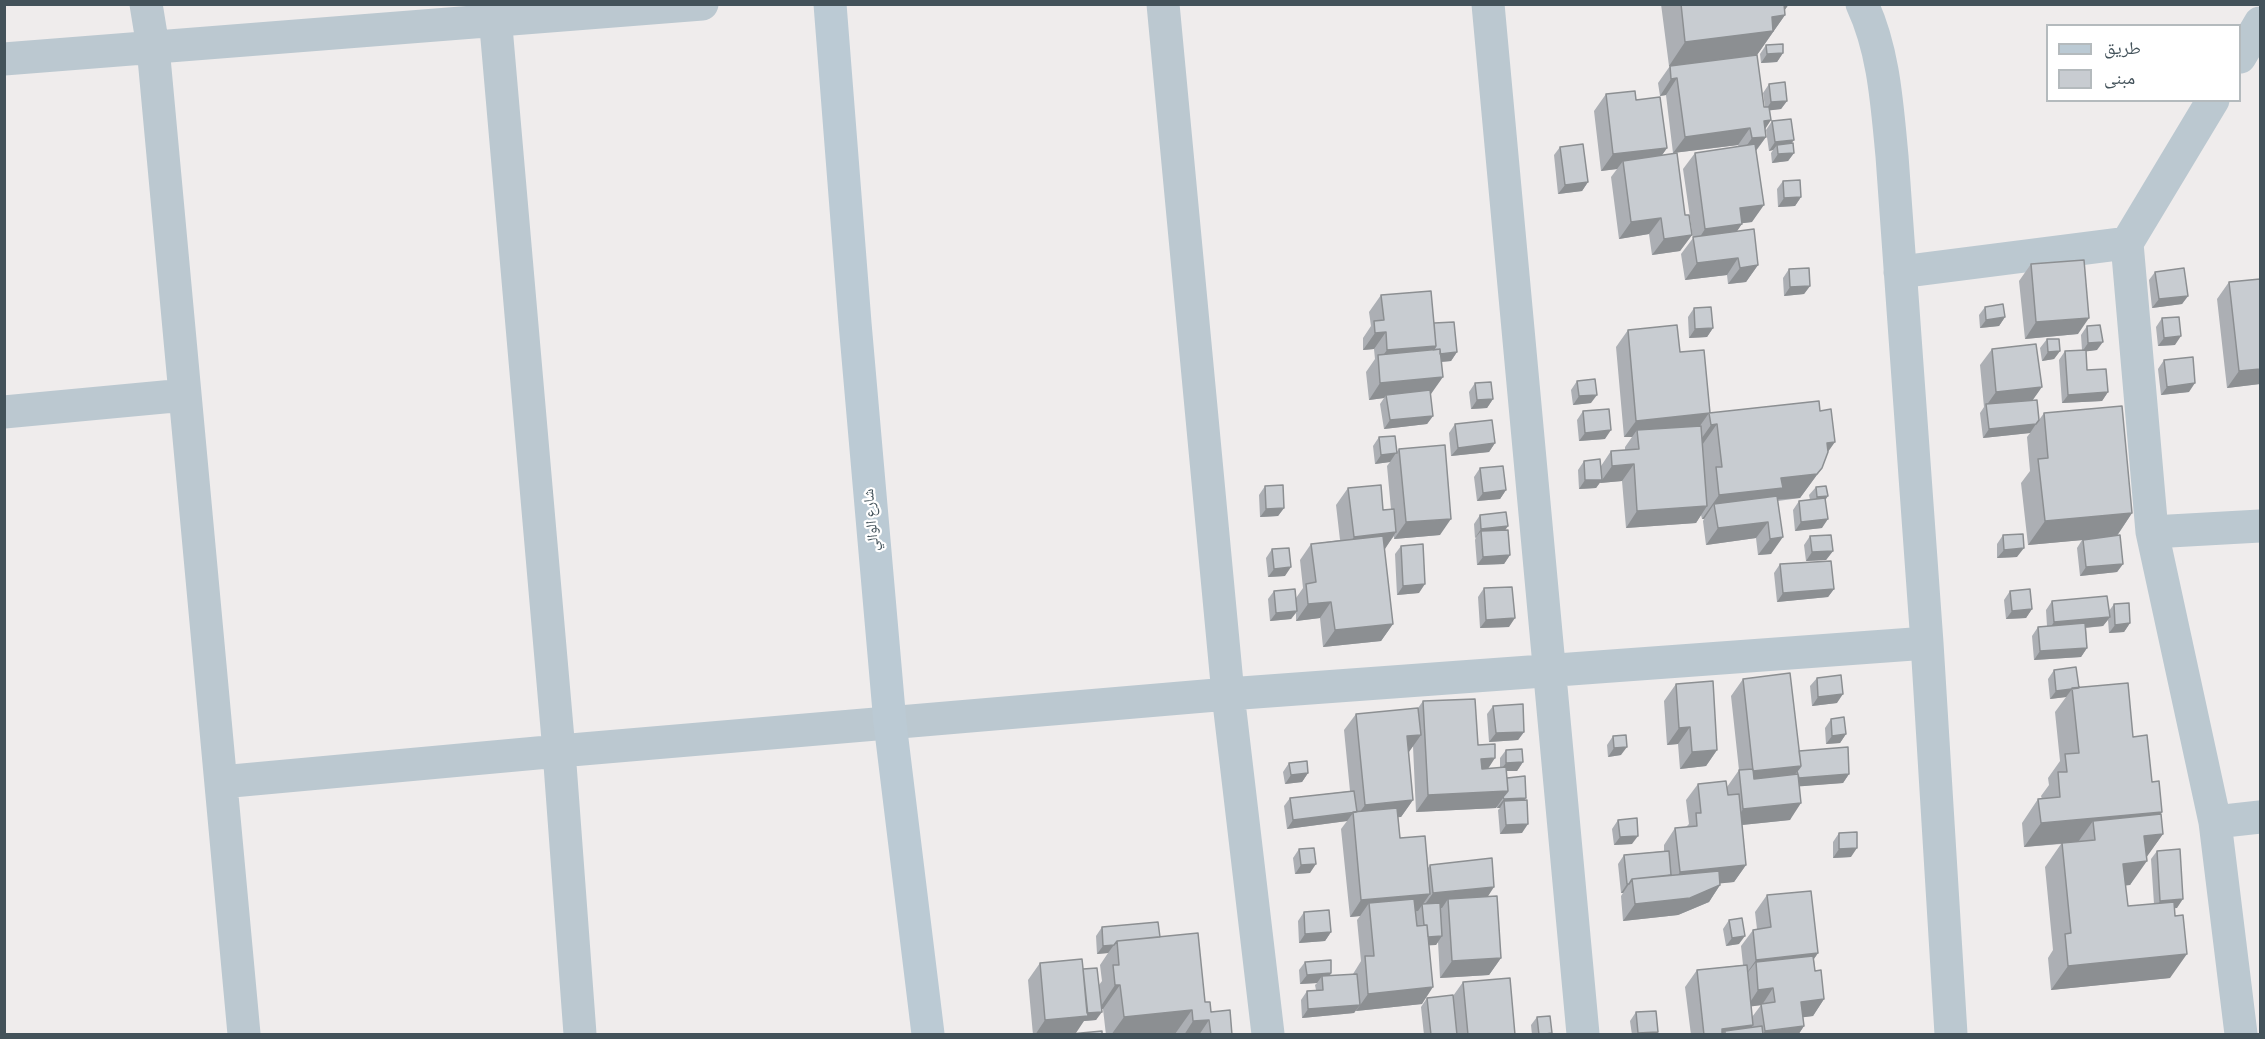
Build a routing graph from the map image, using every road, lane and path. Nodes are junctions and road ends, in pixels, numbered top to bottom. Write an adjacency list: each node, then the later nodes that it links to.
1 (146, 4): 9 (street)
2 (702, 4): 7 (street)
3 (830, 4): 22 (main road, شارع الوالي)
4 (1163, 4): 21 (street)
5 (1488, 4): 20 (street)
6 (1862, 4): 14 (street)
7 (494, 12): 9 (street); 23 (street)
8 (2260, 23): 10 (street)
9 (153, 47): 11 (street); 15 (street)
10 (2241, 55)
11 (4, 59)
12 (2212, 102): 13 (street)
13 (2127, 243): 14 (street); 18 (street)
14 (1900, 272): 19 (street)
15 (185, 395): 16 (street); 24 (street)
16 (4, 412)
17 (2260, 526): 18 (street)
18 (2152, 532): 26 (street)
19 (1927, 643): 20 (street); 32 (street)
20 (1549, 671): 21 (street); 31 (street)
21 (1228, 694): 22 (street); 30 (street)
22 (890, 723): 23 (street); 29 (main road, شارع الوالي)
23 (559, 751): 24 (street); 28 (street)
24 (221, 782): 27 (street)
25 (2260, 817): 26 (street)
26 (2215, 822): 33 (street)
27 (244, 1035)
28 (580, 1035)
29 (928, 1035)
30 (1268, 1035)
31 (1583, 1035)
32 (1951, 1035)
33 (2241, 1035)

